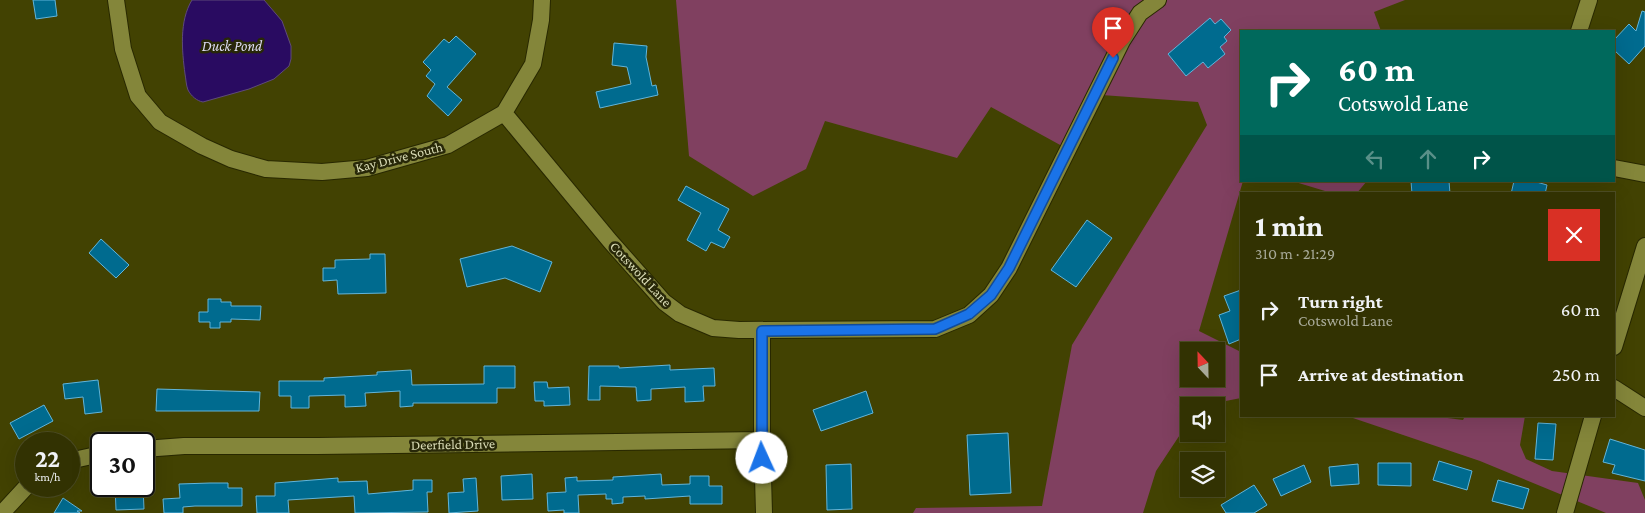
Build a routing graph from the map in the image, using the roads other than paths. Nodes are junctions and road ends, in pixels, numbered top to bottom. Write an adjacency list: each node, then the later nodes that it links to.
1 (116, 0): 6 (street, Kay Drive South)
2 (542, 0): 6 (street)
3 (1158, 0): 10 (street, Cotswold Lane)
4 (1589, 0): 5 (street)
5 (1579, 30)
6 (504, 113): 10 (street, Cotswold Lane)
7 (1615, 168): 8 (street)
8 (1645, 174)
9 (1645, 246): 11 (street)
10 (762, 331): 15 (street)
11 (1615, 345)
12 (1615, 389): 13 (street)
13 (1645, 408)
14 (1593, 417): 20 (street)
15 (762, 440): 16 (street, Deerfield Drive); 19 (street)
16 (155, 448)
17 (17, 497): 18 (street)
18 (2, 513)
19 (764, 513)
20 (1565, 513)

